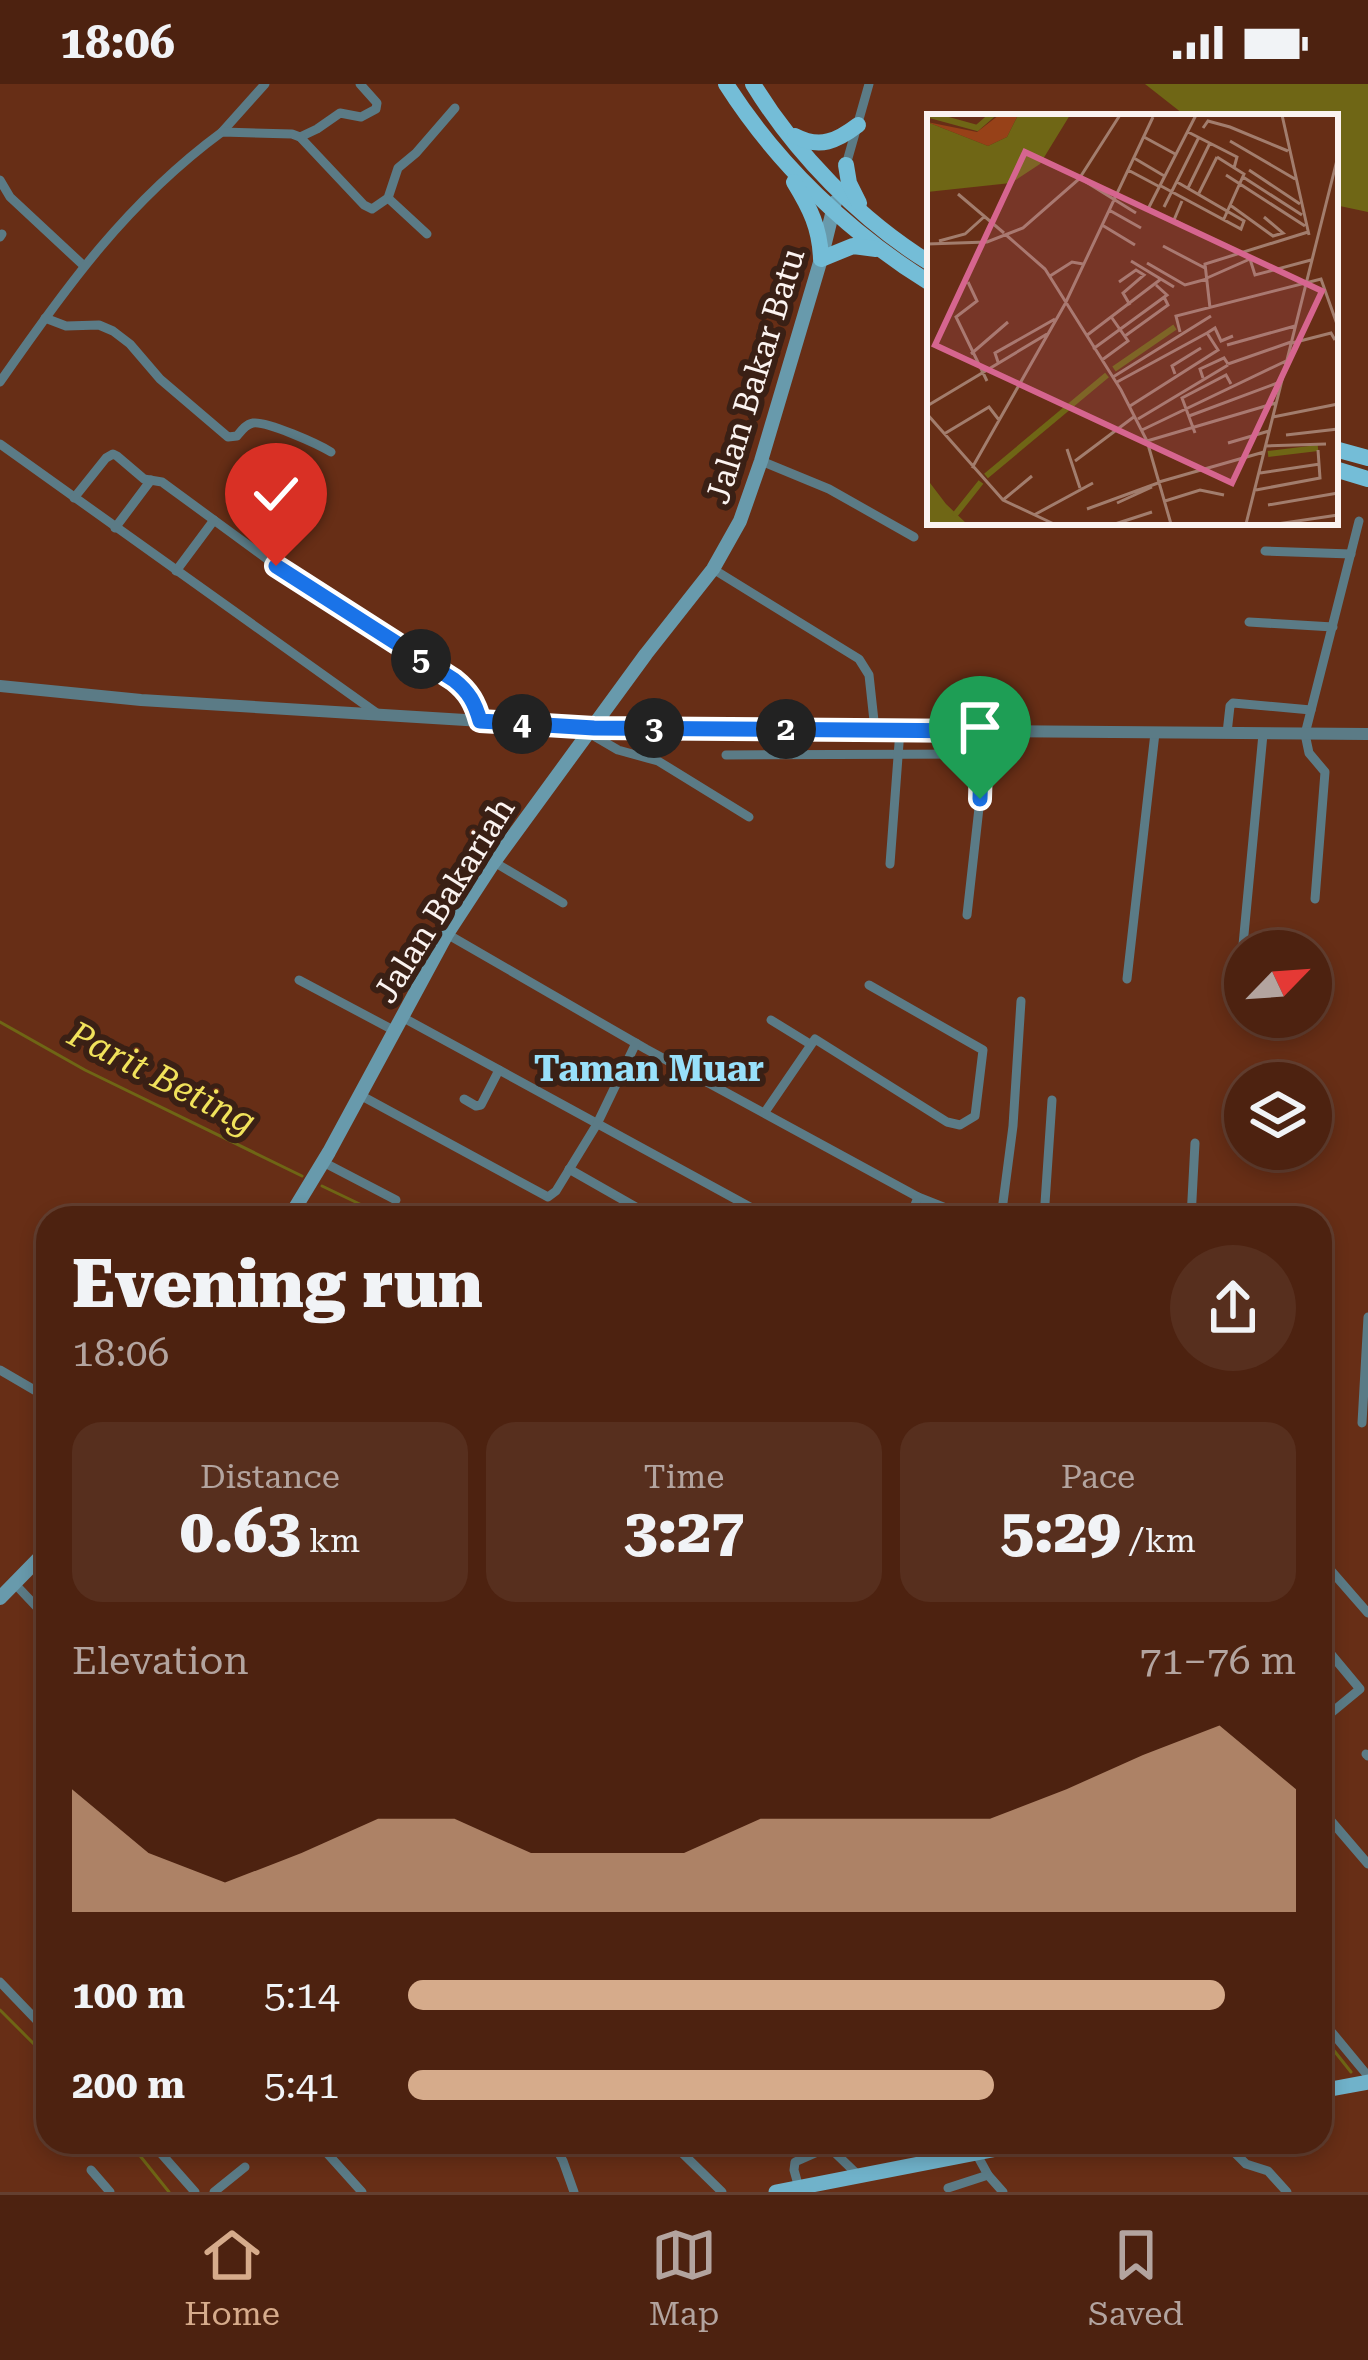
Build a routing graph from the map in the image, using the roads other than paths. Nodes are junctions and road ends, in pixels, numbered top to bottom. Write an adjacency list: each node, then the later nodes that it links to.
1 (266, 84): 8 (street)
2 (360, 84): 10 (street)
3 (726, 84): 11 (highway)
4 (752, 84): 9 (highway)
5 (869, 84): 7 (street)
6 (455, 108): 15 (street)
7 (857, 125): 9 (highway); 12 (street)
8 (222, 132): 10 (street); 22 (street)
9 (789, 133): 14 (highway)
10 (300, 137): 15 (street)
11 (778, 154): 16 (highway); 20 (highway)
12 (846, 165): 14 (street); 17 (highway)
13 (0, 180): 22 (street)
14 (839, 189): 16 (main road, Jalan Bakar Batu); 17 (highway)
15 (388, 198): 18 (street)
16 (833, 210): 19 (highway); 20 (main road, Jalan Bakar Batu)
17 (867, 214): 21 (highway)
18 (427, 234)
19 (883, 251): 20 (highway); 23 (highway)
20 (821, 260): 31 (main road, Jalan Bakar Batu)
21 (927, 260)
22 (83, 265): 24 (street)
23 (927, 281)
24 (45, 318): 25 (street); 29 (street)
25 (4, 367): 26 (street)
26 (0, 382)
27 (0, 444): 35 (street)
28 (1338, 449): 30 (highway)
29 (331, 452)
30 (1368, 458)
31 (761, 461): 39 (street); 42 (main road, Jalan Bakar Batu)
32 (1338, 470): 33 (highway)
33 (1368, 479)
34 (151, 480): 35 (street); 36 (street); 38 (street)
35 (74, 498): 38 (street)
36 (214, 520): 43 (street); 49 (street)
37 (1359, 521): 41 (street)
38 (115, 528): 43 (street)
39 (914, 537)
40 (1265, 551): 41 (street)
41 (1351, 554): 45 (street)
42 (712, 569): 51 (main road, Jalan Bakar Batu); 52 (street)
43 (176, 571): 48 (street)
44 (1249, 622): 45 (street)
45 (1333, 627): 47 (street)
46 (0, 686): 48 (street)
47 (1311, 710): 56 (street); 58 (street)
48 (378, 714): 49 (street)
49 (480, 721): 51 (street)
50 (768, 729): 51 (street); 52 (street); 63 (street)
51 (591, 730): 64 (street); 65 (main road, Jalan Bakariah)
52 (874, 730): 53 (street)
53 (900, 730): 54 (street); 60 (street)
54 (982, 731): 55 (street); 61 (street)
55 (1155, 733): 56 (street); 73 (street)
56 (1227, 733): 57 (street)
57 (1263, 734): 58 (street); 70 (street)
58 (1305, 734): 59 (street); 67 (street)
59 (1368, 734)
60 (897, 754): 61 (street); 63 (street); 66 (street)
61 (981, 754): 69 (street)
62 (726, 755): 63 (street)
63 (765, 755)
64 (748, 817)
65 (494, 862): 68 (street); 71 (main road, Jalan Bakariah)
66 (890, 864)
67 (1316, 899)
68 (563, 903)
69 (967, 915)
70 (1244, 930)
71 (447, 934): 77 (main road, Jalan Bakariah); 79 (street)
72 (299, 980): 77 (street)
73 (1126, 980)
74 (869, 985): 78 (street)
75 (1021, 1001): 96 (street)
76 (771, 1021): 78 (street)
77 (398, 1024): 80 (street); 81 (main road, Jalan Bakariah)
78 (812, 1042): 84 (street)
79 (636, 1043): 84 (street); 85 (street)
80 (499, 1070): 82 (street); 85 (street)
81 (360, 1096): 87 (main road, Jalan Bakariah); 88 (street)
82 (464, 1099)
83 (1052, 1100): 97 (street)
84 (765, 1112): 89 (street)
85 (597, 1124): 88 (street); 93 (street)
86 (1196, 1143): 98 (street)
87 (323, 1162): 90 (street); 91 (main road, Jalan Bakariah)
88 (569, 1169): 92 (street)
89 (918, 1197): 94 (street); 95 (street)
90 (396, 1200)
91 (296, 1206)
92 (634, 1206)
93 (748, 1206)
94 (915, 1206)
95 (934, 1206)
96 (1003, 1206)
97 (1045, 1206)
98 (1192, 1206)
99 (1368, 1316): 102 (street)
100 (0, 1370): 101 (street)
101 (36, 1391)
102 (1362, 1423)
103 (36, 1562): 105 (main road)
104 (1332, 1572): 108 (street)
105 (15, 1584): 106 (main road); 107 (street)
106 (0, 1598)
107 (36, 1606)
108 (1368, 1613)
109 (1332, 1656): 110 (street)
110 (1332, 1712)
111 (1332, 1822): 112 (street)
112 (1368, 1864)
113 (0, 1982): 114 (street)
114 (36, 2019)
115 (1332, 2033): 116 (street)
116 (1368, 2079): 117 (main road)
117 (1332, 2088)
118 (162, 2154): 134 (street)
119 (328, 2154): 136 (street)
120 (559, 2154): 137 (street)
121 (683, 2154): 138 (street)
122 (808, 2154): 131 (street)
123 (836, 2154): 130 (street)
124 (958, 2154): 130 (main road)
125 (982, 2154): 129 (street)
126 (1236, 2154): 141 (street)
127 (245, 2167): 135 (street)
128 (91, 2170): 133 (street)
129 (988, 2175): 132 (street); 140 (street)
130 (859, 2176): 131 (main road)
131 (799, 2188): 139 (main road)
132 (948, 2188)
133 (110, 2192)
134 (195, 2192)
135 (214, 2192)
136 (362, 2192)
137 (574, 2192)
138 (722, 2192)
139 (776, 2192)
140 (1003, 2192)
141 (1287, 2192)

